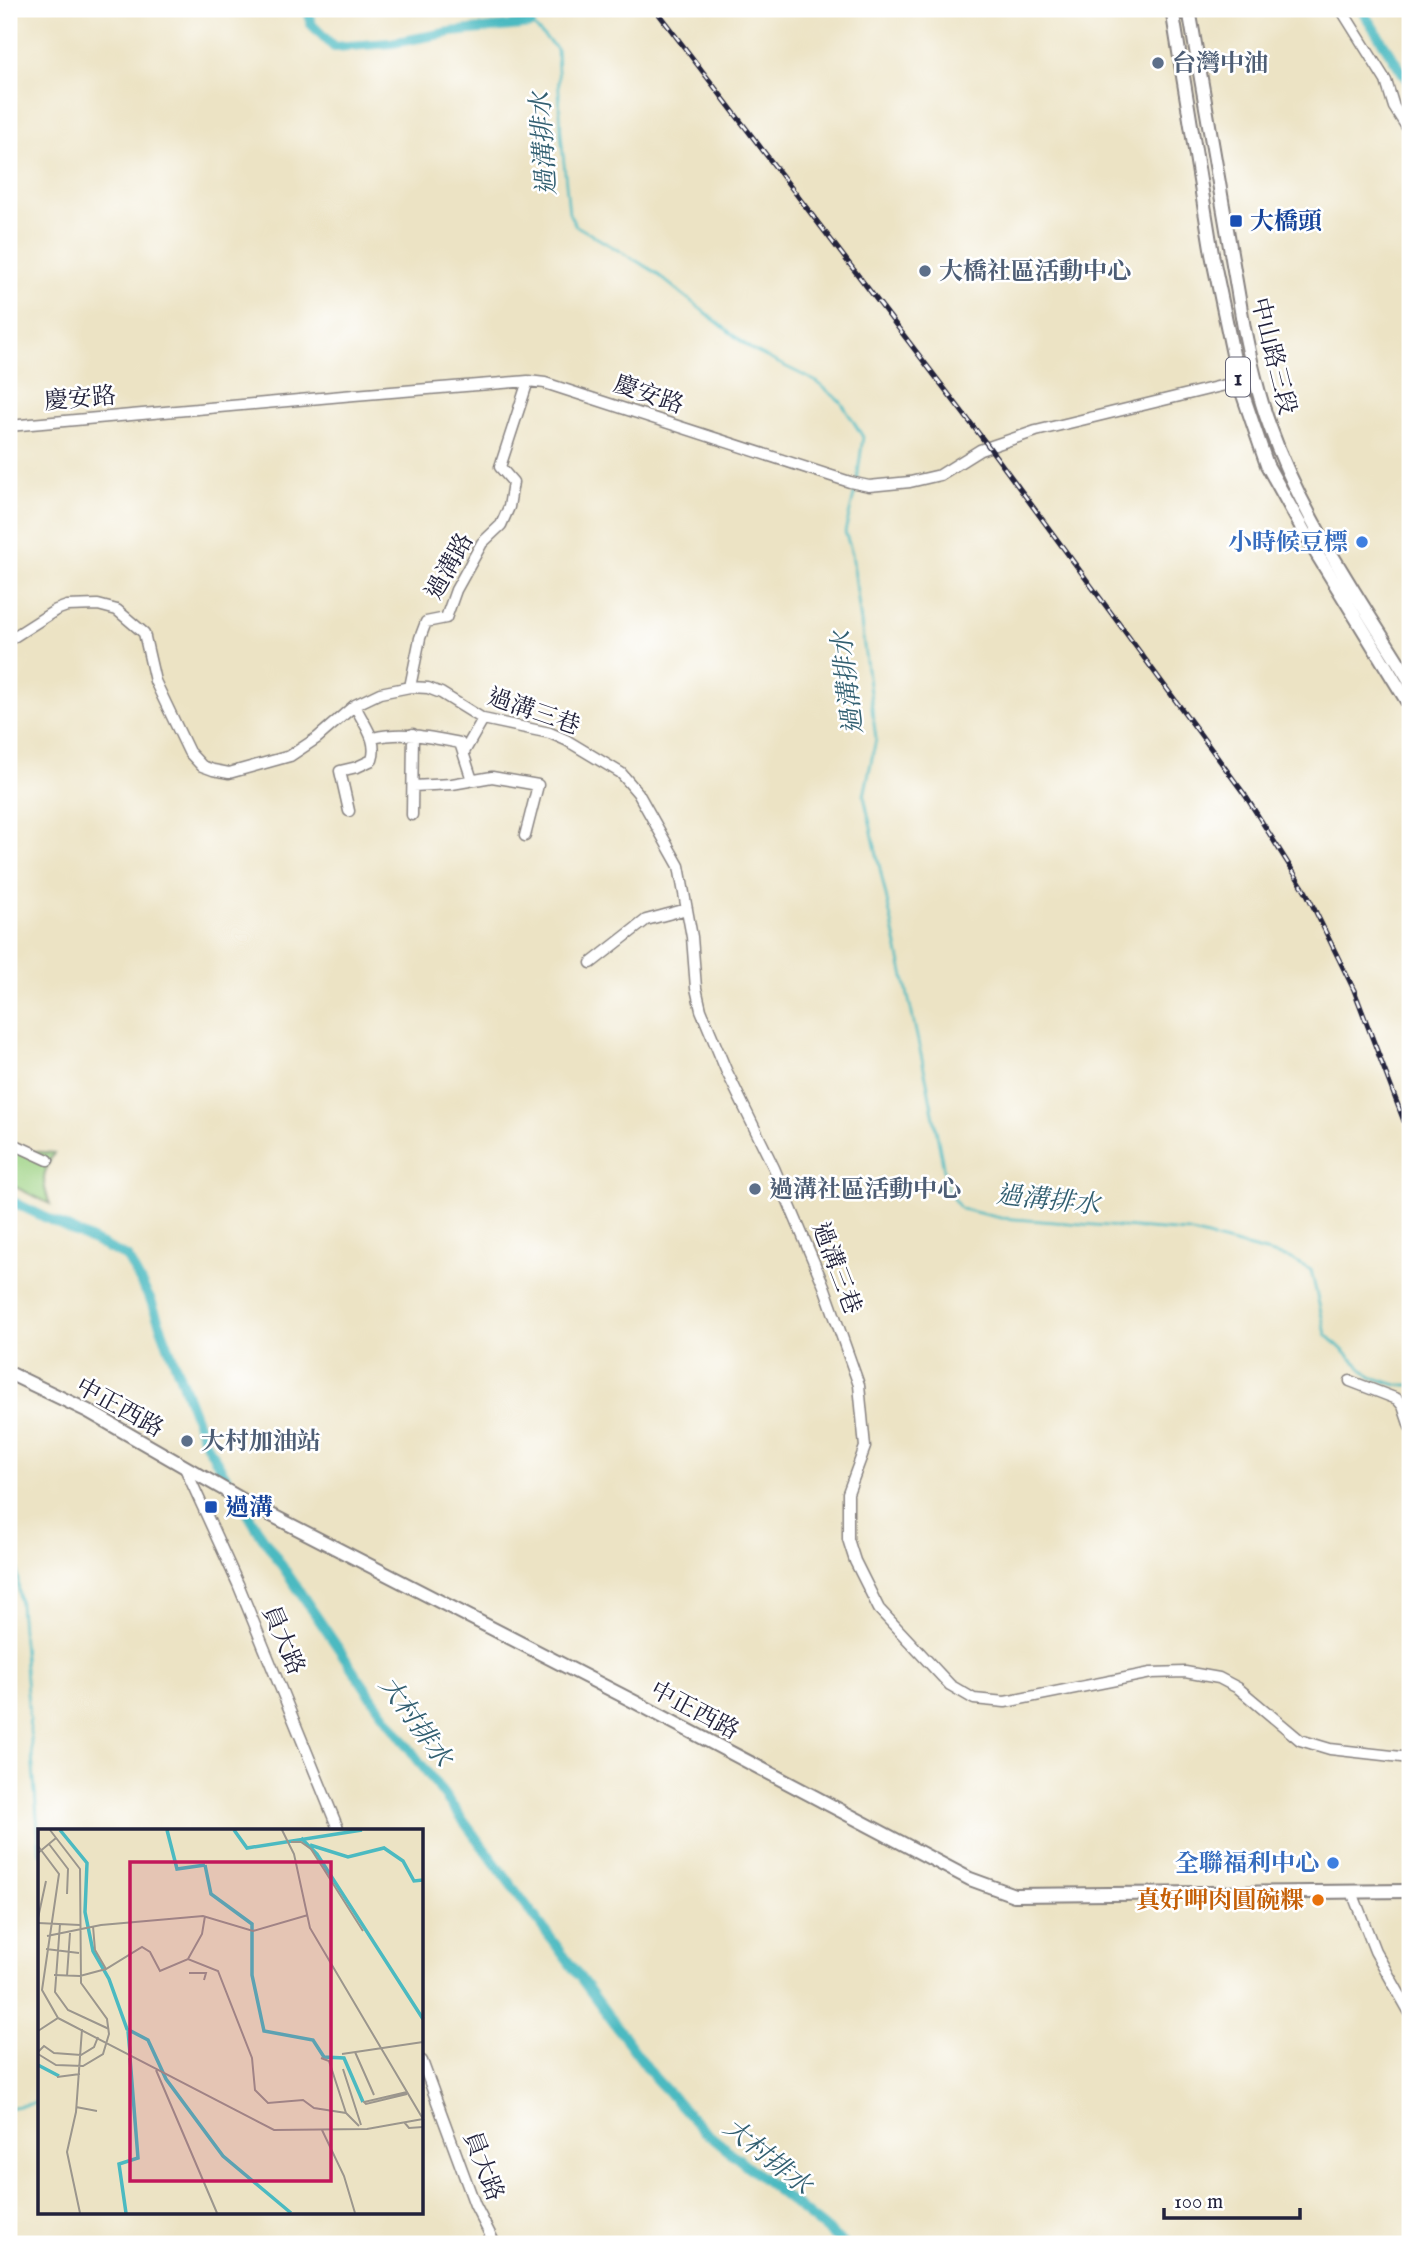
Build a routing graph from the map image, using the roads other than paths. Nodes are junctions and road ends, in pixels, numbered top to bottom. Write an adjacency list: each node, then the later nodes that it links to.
1 (1172, 9): 7 (main road, 中山路三段 / 1)
2 (1189, 9): 5 (main road, 中山路三段 / 1)
3 (1341, 9): 4 (street)
4 (1410, 132)
5 (1254, 378): 7 (street, 慶安路); 10 (main road, 中山路三段 / 1)
6 (528, 381): 7 (street, 慶安路); 8 (street, 慶安路); 11 (street, 過溝路)
7 (1240, 383): 13 (main road, 中山路三段 / 1)
8 (9, 426)
9 (9, 640): 12 (street, 過溝三巷)
10 (1410, 681)
11 (410, 687): 12 (street, 過溝三巷); 14 (street, 過溝三巷)
12 (355, 705): 16 (street)
13 (1410, 706)
14 (484, 719): 17 (street); 23 (street, 過溝三巷)
15 (413, 734): 16 (street); 17 (street); 19 (street)
16 (373, 738): 20 (street)
17 (464, 752): 18 (street)
18 (472, 780): 19 (street); 22 (street)
19 (413, 786): 21 (street)
20 (349, 811)
21 (412, 815)
22 (524, 836)
23 (687, 909): 24 (street); 31 (street, 過溝三巷)
24 (591, 963)
25 (9, 1142): 26 (street)
26 (48, 1160)
27 (9, 1373): 30 (main road, 中正西路)
28 (1350, 1381): 29 (street)
29 (1410, 1427)
30 (185, 1468): 32 (street, 員大路); 34 (main road, 中正西路)
31 (1410, 1758)
32 (338, 1829)
33 (1410, 1891): 34 (main road, 中正西路)
34 (1352, 1892): 35 (street)
35 (1410, 2013)
36 (424, 2066): 37 (street, 員大路)
37 (495, 2244)

